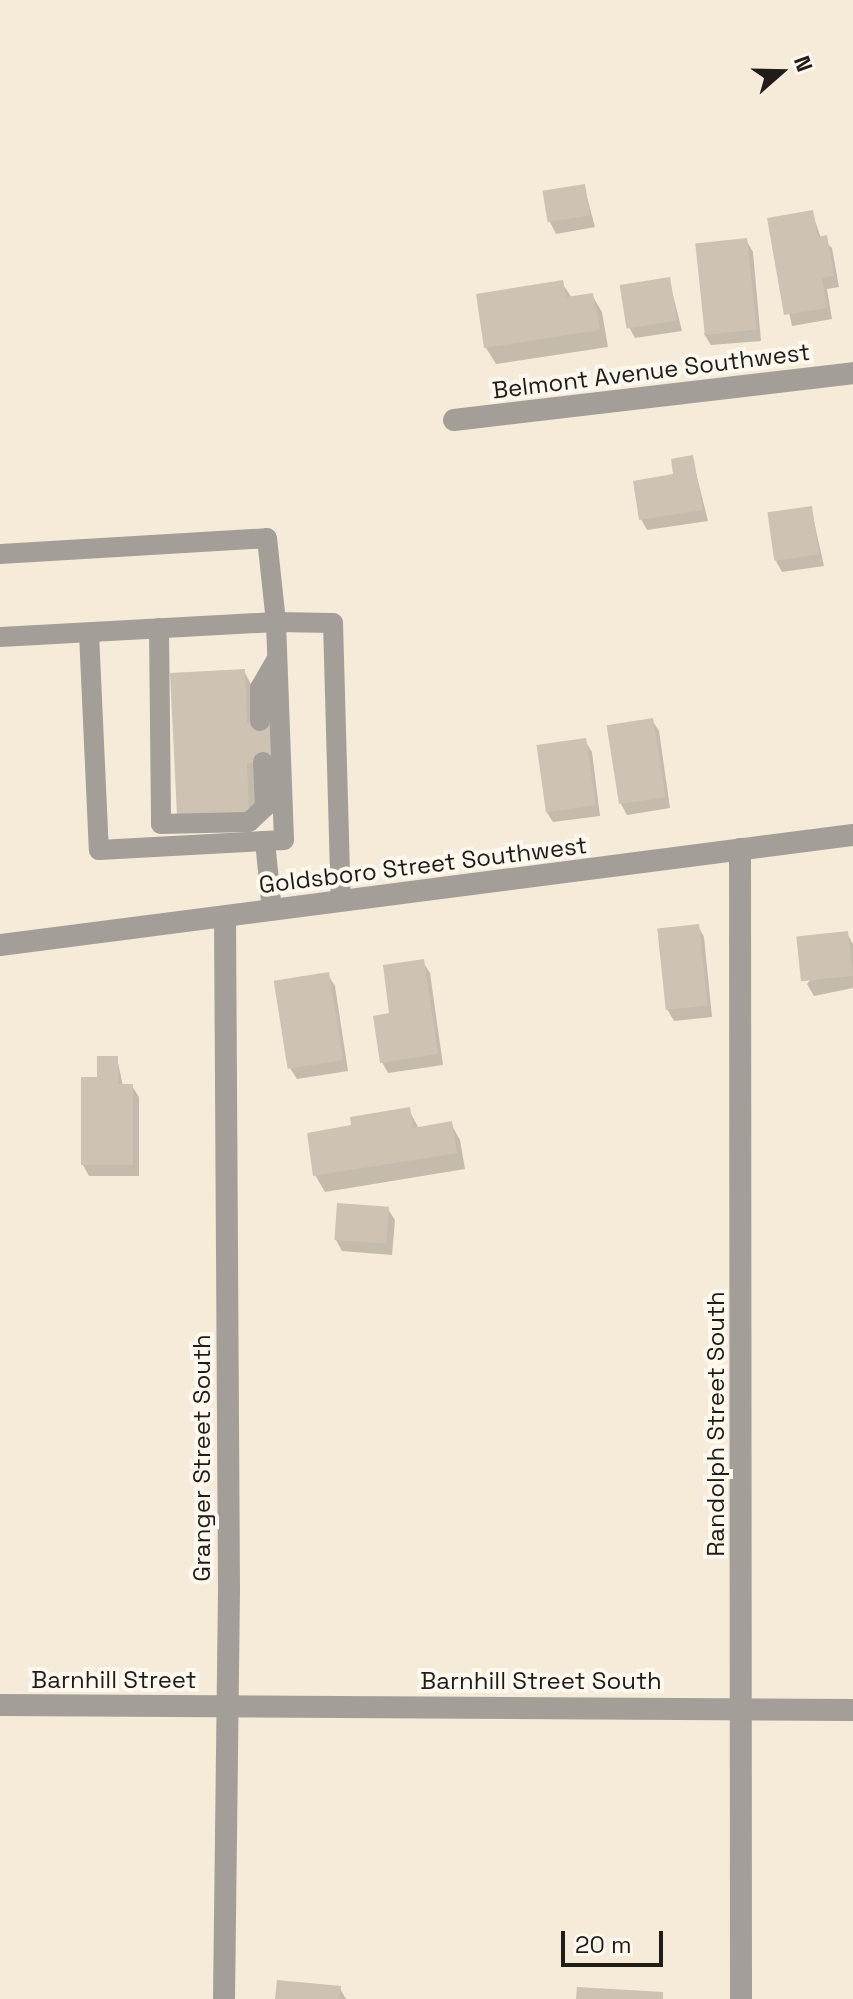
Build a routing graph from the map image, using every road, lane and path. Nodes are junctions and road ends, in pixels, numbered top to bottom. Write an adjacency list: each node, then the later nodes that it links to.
1 (853, 373): 2 (street, Belmont Avenue Southwest)
2 (454, 420)
3 (0, 554): 4 (lane)
4 (276, 622): 5 (lane); 8 (lane); 14 (lane)
5 (159, 628): 6 (lane); 10 (lane)
6 (89, 633): 7 (lane); 12 (lane)
7 (0, 637)
8 (277, 658): 9 (lane); 12 (lane)
9 (260, 721)
10 (263, 762)
11 (853, 835): 13 (street, Goldsboro Street Southwest)
12 (265, 841): 15 (lane)
13 (740, 849): 14 (street, Goldsboro Street Southwest); 20 (street, Randolph Street South)
14 (341, 901): 15 (street, Goldsboro Street Southwest)
15 (272, 911): 16 (street, Goldsboro Street Southwest)
16 (225, 917): 17 (street, Goldsboro Street Southwest); 19 (street, Granger Street South)
17 (0, 945)
18 (0, 1705): 19 (street, Barnhill Street)
19 (228, 1706): 20 (street, Barnhill Street South); 22 (street, Granger Street South)
20 (743, 1708): 21 (street, Barnhill Street South); 23 (street, Randolph Street South)
21 (853, 1710)
22 (224, 1999)
23 (741, 1999)

